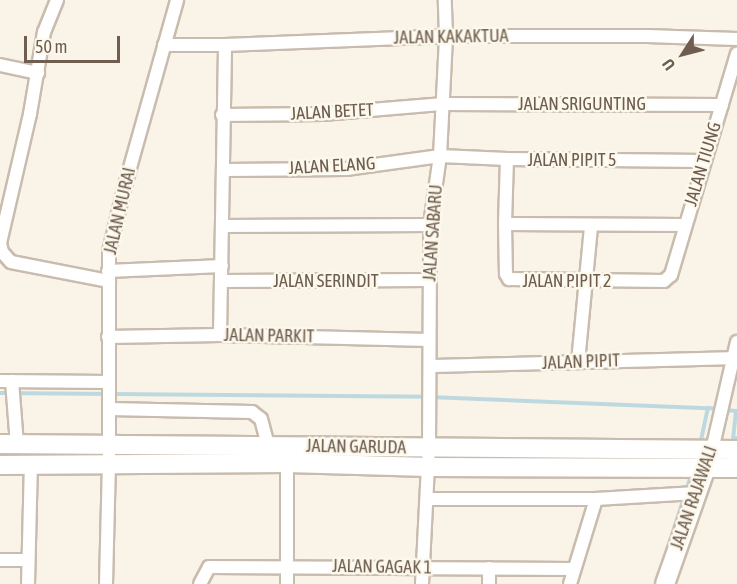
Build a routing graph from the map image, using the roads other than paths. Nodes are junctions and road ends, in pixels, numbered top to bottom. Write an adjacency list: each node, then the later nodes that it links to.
1 (57, 0): 10 (street)
2 (177, 0): 6 (street, JALAN MURAI)
3 (445, 0): 4 (street, JALAN SABARU)
4 (446, 36): 5 (street, JALAN KAKAKTUA); 7 (street, JALAN KAKAKTUA); 11 (street, JALAN SABARU)
5 (737, 39)
6 (165, 45): 7 (street, JALAN KAKAKTUA); 25 (street, JALAN MURAI)
7 (225, 45): 13 (street)
8 (737, 54): 12 (street, JALAN TIUNG)
9 (0, 65): 10 (street)
10 (38, 73): 25 (street)
11 (441, 104): 12 (street, JALAN SRIGUNTING); 13 (street, JALAN BETET); 14 (street, JALAN SABARU)
12 (722, 105): 16 (street, JALAN TIUNG)
13 (222, 115): 17 (street)
14 (440, 156): 15 (street, JALAN PIPIT 5); 17 (street, JALAN ELANG); 19 (street, JALAN SABARU)
15 (507, 159): 16 (street, JALAN PIPIT 5); 18 (street, JALAN PIPIT 2)
16 (704, 161): 20 (street, JALAN TIUNG)
17 (223, 170): 21 (street)
18 (505, 224): 22 (street); 28 (street, JALAN PIPIT 2)
19 (430, 225): 21 (street); 26 (street, JALAN SABARU)
20 (684, 225): 22 (street); 24 (street, JALAN TIUNG)
21 (223, 226): 23 (street)
22 (591, 226): 28 (street)
23 (222, 266): 25 (street); 27 (street)
24 (670, 275): 28 (street, JALAN PIPIT 2)
25 (108, 276): 30 (street, JALAN MURAI)
26 (430, 280): 27 (street, JALAN SERINDIT); 31 (street, JALAN SABARU)
27 (222, 281): 29 (street)
28 (588, 281): 34 (street)
29 (220, 335): 30 (street, JALAN PARKIT); 31 (street, JALAN PARKIT)
30 (108, 337): 37 (street, JALAN MURAI)
31 (429, 340): 35 (street, JALAN SABARU)
32 (737, 342): 33 (street, JALAN RAJAWALI)
33 (732, 358): 34 (street, JALAN PIPIT); 42 (street, JALAN RAJAWALI)
34 (578, 362): 35 (street, JALAN PIPIT)
35 (430, 366): 41 (street, JALAN SABARU)
36 (6, 381): 37 (street); 39 (street)
37 (108, 382): 38 (street, JALAN MURAI)
38 (110, 409): 40 (street); 44 (street, JALAN MURAI)
39 (8, 445): 44 (main road, JALAN GARUDA)
40 (268, 445): 41 (main road, JALAN GARUDA); 44 (main road, JALAN GARUDA)
41 (429, 448): 42 (main road, JALAN GARUDA); 48 (street, JALAN SABARU)
42 (712, 450): 43 (main road, JALAN GARUDA); 50 (main road, JALAN RAJAWALI)
43 (737, 450)
44 (109, 455): 45 (main road, JALAN GARUDA); 47 (main road, JALAN GARUDA); 61 (street, JALAN MURAI)
45 (287, 463): 48 (main road, JALAN GARUDA); 56 (street)
46 (0, 465): 47 (main road, JALAN GARUDA)
47 (31, 465): 55 (street)
48 (428, 467): 50 (main road, JALAN GARUDA); 52 (street, JALAN SABARU)
49 (737, 468): 50 (main road, JALAN GARUDA)
50 (706, 469): 51 (main road, JALAN RAJAWALI)
51 (696, 493): 53 (street); 67 (main road, JALAN RAJAWALI)
52 (427, 499): 53 (street); 57 (street, JALAN SABARU)
53 (596, 500): 59 (street)
54 (0, 560): 55 (street)
55 (28, 560): 60 (street)
56 (288, 566): 57 (street, JALAN GAGAK 1); 62 (street, JALAN GAGAK 1); 63 (street)
57 (422, 567): 58 (street, JALAN GAGAK 1); 64 (street, JALAN SABARU)
58 (489, 568): 59 (street, JALAN GAGAK 1); 65 (street)
59 (574, 569): 66 (street)
60 (28, 584)
61 (106, 584)
62 (200, 584)
63 (287, 584)
64 (422, 584)
65 (489, 584)
66 (570, 584)
67 (664, 584)

